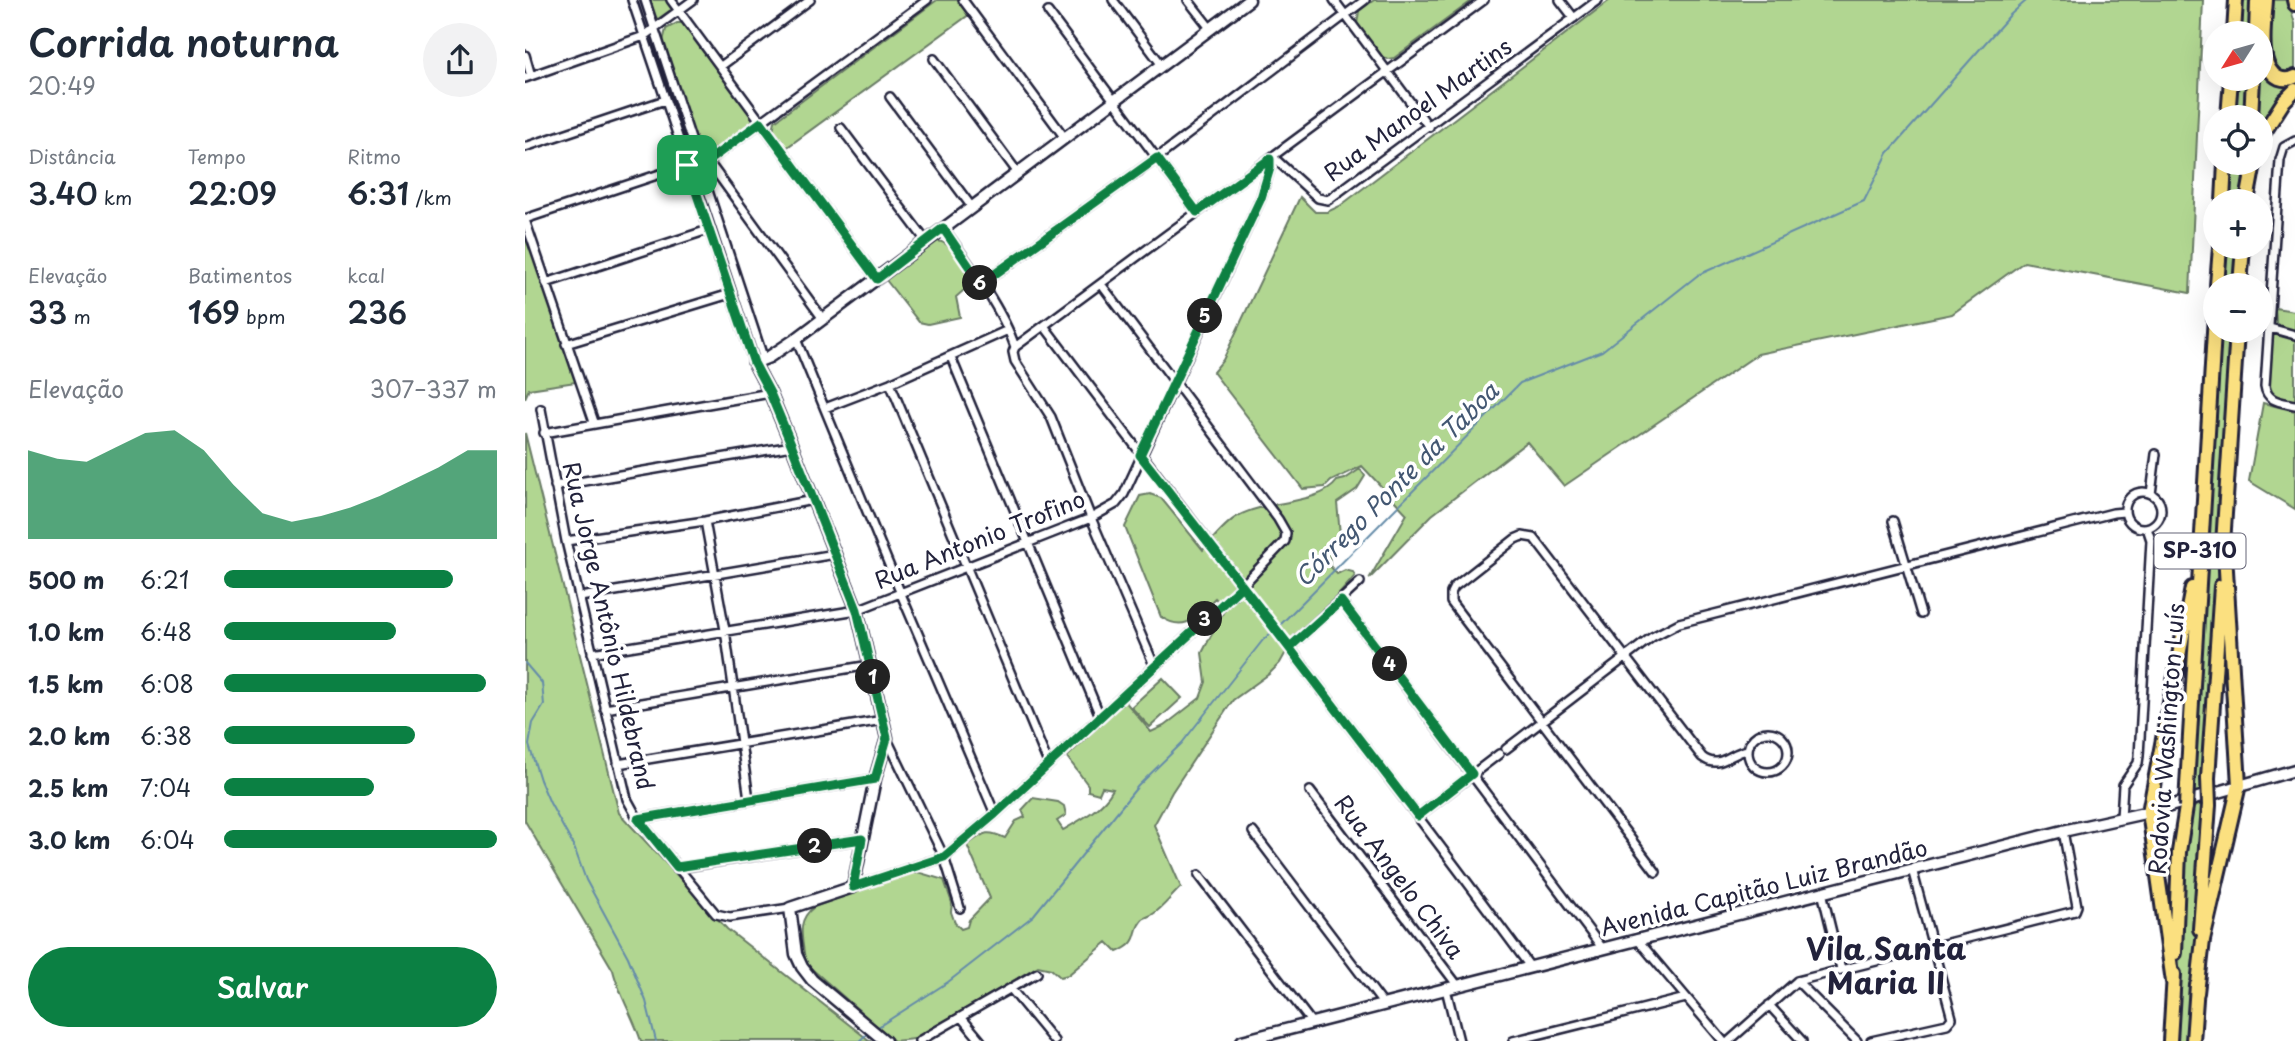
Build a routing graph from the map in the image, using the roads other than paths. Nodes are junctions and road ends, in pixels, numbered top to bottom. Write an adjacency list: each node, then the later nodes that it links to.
1 (632, 0): 27 (street)
2 (645, 0): 26 (street)
3 (671, 0): 19 (street)
4 (693, 0): 19 (street)
5 (810, 0): 31 (street)
6 (927, 0): 40 (street)
7 (963, 0): 43 (street)
8 (1113, 0): 30 (street)
9 (1188, 0): 25 (street)
10 (1249, 0): 25 (street)
11 (1334, 0): 21 (street)
12 (1365, 0): 21 (street)
13 (1483, 0): 32 (street)
14 (1560, 0): 22 (street)
15 (1598, 0): 22 (street, Rua Manoel Martins)
16 (2236, 0): 23 (highway)
17 (2257, 0): 24 (highway)
18 (2266, 0): 34 (highway)
19 (679, 10): 26 (street); 31 (street)
20 (1048, 12): 38 (street)
21 (1346, 15): 32 (street); 46 (street)
22 (1574, 18): 41 (street, Rua Manoel Martins)
23 (2235, 21)
24 (2256, 21)
25 (1210, 28): 30 (street)
26 (655, 29): 27 (street); 48 (street)
27 (644, 36): 33 (street); 37 (street)
28 (525, 55): 33 (street)
29 (934, 59): 50 (street)
30 (1161, 64): 38 (street)
31 (720, 66): 40 (street)
32 (1387, 72): 41 (street); 47 (street)
33 (528, 77)
34 (2295, 77)
35 (2295, 90): 39 (highway)
36 (890, 97): 51 (street)
37 (666, 100): 45 (street); 49 (street)
38 (1115, 101): 43 (street); 46 (street)
39 (2273, 118)
40 (761, 122): 48 (street); 58 (street)
41 (1429, 127): 47 (street, Rua Manoel Martins)
42 (841, 128): 56 (street)
43 (1065, 138): 50 (street)
44 (2295, 141): 57 (street)
45 (525, 147)
46 (1157, 158): 52 (street); 60 (street)
47 (1271, 158): 52 (street); 76 (street, Rua Antonio Trofino)
48 (704, 162): 49 (street); 63 (street); 75 (street)
49 (687, 165): 53 (street); 55 (street)
50 (1019, 173): 51 (street)
51 (971, 206): 54 (street)
52 (1197, 212): 61 (street)
53 (525, 219): 59 (street)
54 (943, 228): 56 (street); 60 (street)
55 (708, 230): 59 (street); 62 (street)
56 (926, 242): 58 (street)
57 (2273, 278)
58 (877, 279): 63 (street)
59 (546, 283): 72 (street)
60 (981, 284): 66 (street)
61 (1101, 284): 64 (street); 76 (street)
62 (730, 294): 72 (street); 75 (street)
63 (823, 319): 68 (street)
64 (1045, 327): 73 (street); 86 (street)
65 (2273, 329): 67 (street)
66 (1008, 330): 73 (street); 74 (street)
67 (2295, 335)
68 (796, 340): 75 (street); 80 (street)
69 (2213, 343): 99 (highway, Rodovia Washington Luís / SP-310)
70 (2236, 343): 95 (highway, Rodovia Washington Luís / SP-310)
71 (2269, 343): 79 (street)
72 (566, 344): 82 (street)
73 (1015, 346): 91 (street)
74 (951, 357): 77 (street); 97 (street)
75 (759, 362): 78 (street)
76 (1174, 382): 86 (street, Rua Antonio Trofino); 104 (street)
77 (890, 383): 80 (street); 101 (street)
78 (770, 393): 82 (street); 84 (street)
79 (2295, 405)
80 (825, 408): 105 (street)
81 (541, 409): 83 (street, Rua Jorge Antônio Hildebrand)
82 (594, 422): 83 (street)
83 (544, 433): 87 (street, Rua Jorge Antônio Hildebrand)
84 (792, 446): 87 (street); 89 (street)
85 (2156, 454): 88 (street)
86 (1140, 455): 91 (street, Rua Antonio Trofino); 104 (street)
87 (555, 486): 96 (street, Rua Jorge Antônio Hildebrand)
88 (2151, 494): 90 (street); 94 (street)
89 (813, 500): 92 (street); 98 (street)
90 (2124, 512): 94 (street); 100 (street)
91 (1091, 518): 97 (street, Rua Antonio Trofino); 115 (street)
92 (705, 521): 96 (street); 102 (street)
93 (1893, 521): 100 (street)
94 (2147, 528): 137 (street)
95 (2224, 537): 131 (highway); 162 (highway, Rodovia Washington Luís / SP-310, bridge)
96 (566, 541): 106 (street, Rua Jorge Antônio Hildebrand)
97 (1028, 541): 101 (street, Rua Antonio Trofino); 118 (street)
98 (835, 554): 102 (street); 108 (street)
99 (2200, 557): 134 (highway); 158 (highway, Rodovia Washington Luís / SP-310, bridge)
100 (1905, 565): 109 (street); 113 (street)
101 (966, 568): 105 (street, Rua Antonio Trofino); 126 (street)
102 (715, 574): 106 (street); 110 (street)
103 (1360, 582): 107 (street)
104 (1242, 586): 111 (street); 115 (street)
105 (901, 594): 108 (street, Rua Antonio Trofino); 135 (street)
106 (580, 597): 112 (street, Rua Jorge Antônio Hildebrand)
107 (1341, 601): 111 (street); 129 (street)
108 (857, 610): 110 (street, Rua Antonio Trofino); 114 (street)
109 (1921, 614)
110 (725, 630): 112 (street, Rua Antonio Trofino); 116 (street)
111 (1290, 647): 136 (street)
112 (592, 653): 117 (street, Rua Jorge Antônio Hildebrand)
113 (1626, 657): 120 (street); 120 (street); 124 (street)
114 (870, 665): 116 (street); 119 (street)
115 (1154, 665): 118 (street)
116 (733, 688): 117 (street); 122 (street)
117 (605, 709): 127 (street, Rua Jorge Antônio Hildebrand)
118 (1100, 716): 126 (street)
119 (883, 720): 121 (street); 122 (street)
120 (1541, 722): 123 (street); 145 (street)
121 (887, 738): 130 (street); 142 (street)
122 (741, 744): 127 (street); 133 (street)
123 (1506, 749)
124 (1748, 750): 124 (street)
125 (1499, 754): 129 (street)
126 (1048, 763): 135 (street)
127 (618, 764): 138 (street, Rua Jorge Antônio Hildebrand)
128 (2295, 770): 131 (street, Avenida Capitão Luiz Brandão)
129 (1472, 774): 136 (street); 153 (street)
130 (875, 779): 133 (street); 141 (street)
131 (2239, 785): 134 (street, Avenida Capitão Luiz Brandão); 162 (highway)
132 (1310, 791): 159 (street, Rua Angelo Chiva)
133 (750, 799): 138 (street)
134 (2149, 812): 137 (street, Avenida Capitão Luiz Brandão); 158 (highway)
135 (995, 814): 142 (street)
136 (1418, 816): 154 (street)
137 (2121, 818): 139 (street, Avenida Capitão Luiz Brandão)
138 (638, 819): 143 (street, Rua Jorge Antônio Hildebrand)
139 (2063, 831): 144 (street, Avenida Capitão Luiz Brandão); 152 (street)
140 (1253, 832): 165 (street)
141 (862, 839): 143 (street); 147 (street)
142 (944, 857): 147 (street); 150 (street)
143 (677, 867): 149 (street, Rua Jorge Antônio Hildebrand)
144 (1912, 869): 148 (street, Avenida Capitão Luiz Brandão); 152 (street)
145 (1656, 872)
146 (1199, 874): 167 (street)
147 (853, 887): 149 (street)
148 (1822, 892): 151 (street, Avenida Capitão Luiz Brandão); 155 (street)
149 (790, 908): 169 (street)
150 (960, 908)
151 (1637, 939): 153 (street, Avenida Capitão Luiz Brandão); 163 (street)
152 (1932, 946): 155 (street); 180 (street)
153 (1603, 949): 154 (street, Avenida Capitão Luiz Brandão)
154 (1531, 968): 159 (street, Avenida Capitão Luiz Brandão)
155 (1841, 969): 157 (street)
156 (1037, 972): 160 (street)
157 (1797, 981): 164 (street); 179 (street)
158 (2173, 982): 181 (highway, Rodovia Washington Luís / SP-310)
159 (1458, 986): 161 (street, Avenida Capitão Luiz Brandão)
160 (1011, 989): 166 (street); 172 (street)
161 (1446, 989): 165 (street, Avenida Capitão Luiz Brandão); 174 (street)
162 (2197, 993): 168 (highway, Rodovia Washington Luís / SP-310)
163 (1686, 998): 175 (street); 176 (street)
164 (1769, 1004): 177 (street); 178 (street)
165 (1384, 1005): 167 (street, Avenida Capitão Luiz Brandão)
166 (961, 1017): 170 (street); 171 (street)
167 (1313, 1023): 173 (street, Avenida Capitão Luiz Brandão)
168 (2194, 1037)
169 (885, 1041)
170 (919, 1041)
171 (981, 1041)
172 (1054, 1041)
173 (1242, 1041)
174 (1458, 1041)
175 (1513, 1041)
176 (1723, 1041)
177 (1729, 1041)
178 (1802, 1041)
179 (1857, 1041)
180 (1871, 1041)
181 (2170, 1041)

